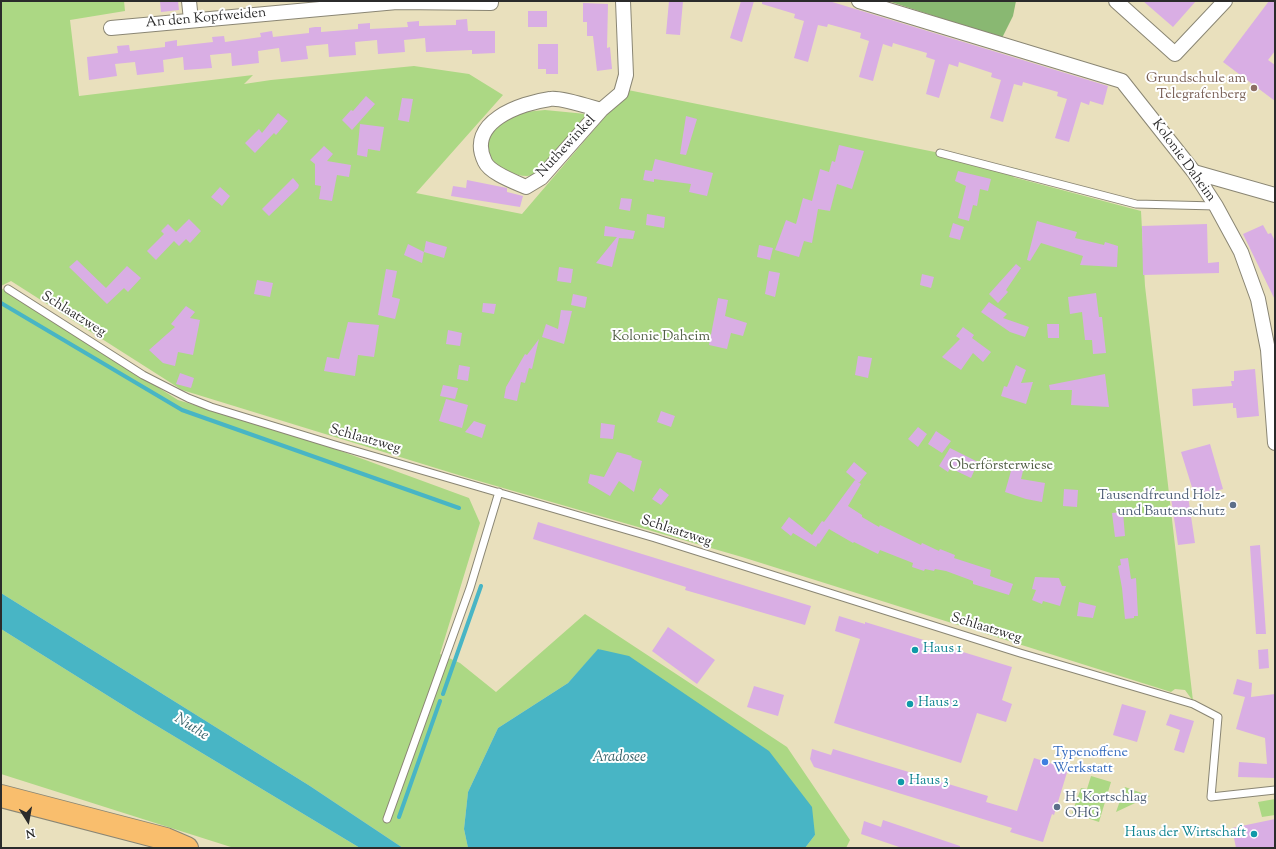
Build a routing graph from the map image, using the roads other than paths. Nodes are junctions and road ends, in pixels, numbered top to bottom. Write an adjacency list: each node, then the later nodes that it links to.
1 (189, 1): 8 (street)
2 (491, 1): 7 (street, An den Kopfweiden)
3 (624, 1): 10 (street, Nuthewinkel)
4 (859, 1): 12 (street, Kolonie Daheim)
5 (1116, 1): 6 (street)
6 (1225, 1)
7 (397, 2): 8 (street, An den Kopfweiden)
8 (191, 20): 9 (street, An den Kopfweiden)
9 (111, 28)
10 (601, 110): 10 (street, Nuthewinkel)
11 (940, 153): 14 (lane)
12 (1194, 172): 13 (street); 14 (street, Kolonie Daheim)
13 (1275, 195)
14 (1216, 206): 16 (street, Kolonie Daheim)
15 (8, 289): 18 (lane, Schlaatzweg)
16 (1272, 375): 17 (street, Kolonie Daheim)
17 (1275, 443)
18 (499, 492): 19 (lane, Schlaatzweg); 21 (lane)
19 (1275, 790)
20 (1, 796): 22 (highway)
21 (387, 819)
22 (187, 848)

